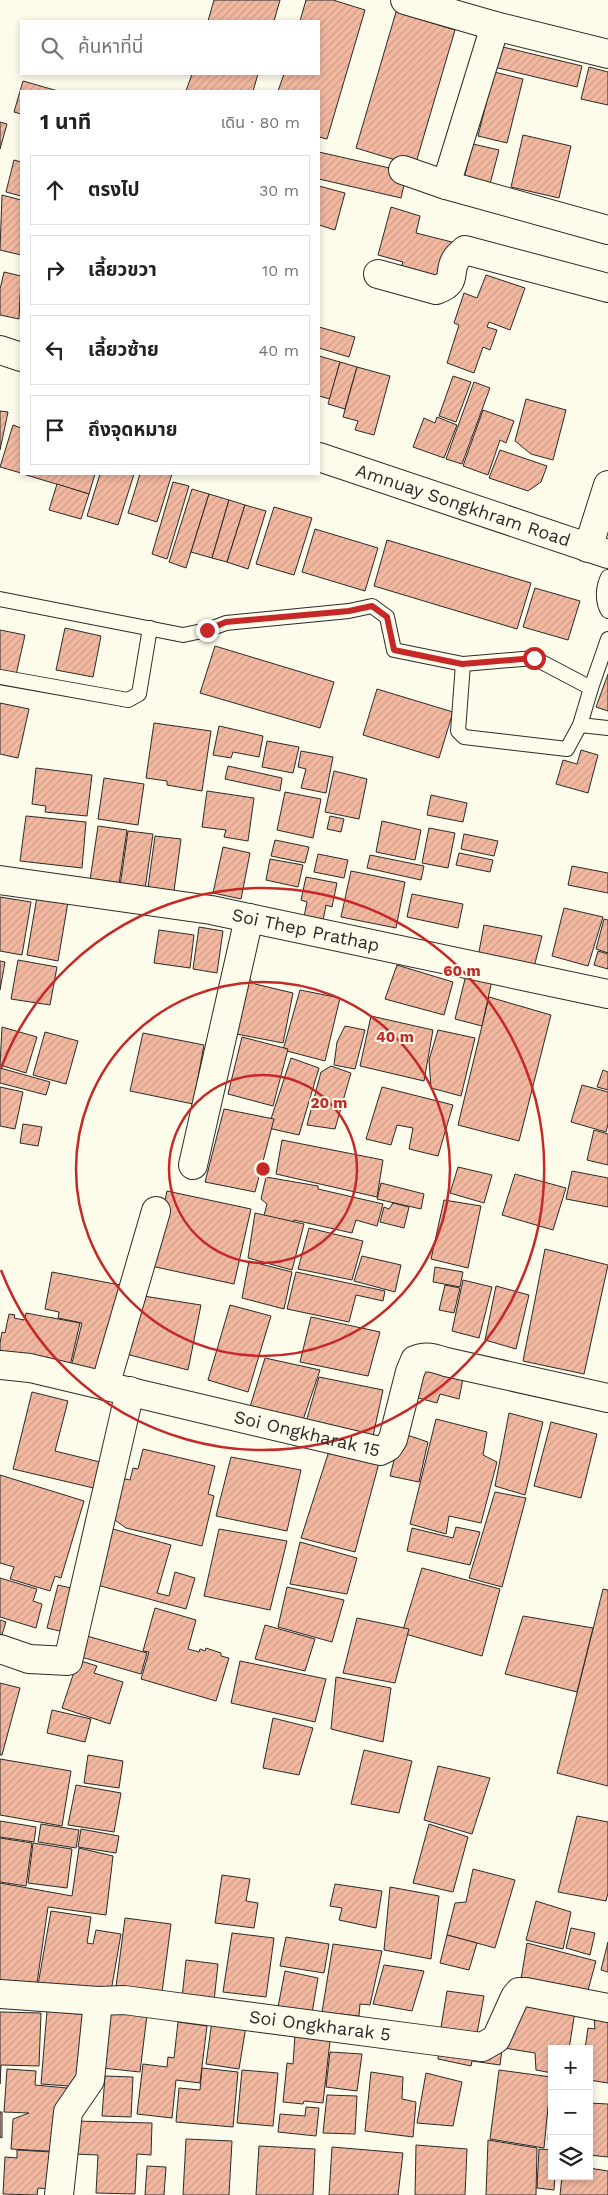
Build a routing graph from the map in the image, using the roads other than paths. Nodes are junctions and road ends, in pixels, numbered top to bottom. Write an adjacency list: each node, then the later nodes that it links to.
1 (405, 0): 2 (street)
2 (471, 10): 3 (street)
3 (495, 26): 4 (street); 6 (street)
4 (608, 54)
5 (403, 170): 6 (street)
6 (446, 185): 7 (street)
7 (608, 230)
8 (378, 274): 9 (street)
9 (608, 288)
10 (0, 350): 11 (street)
11 (20, 357)
12 (320, 457): 14 (street, Amnuay Songkhram Road)
13 (608, 485): 14 (street)
14 (598, 551)
15 (608, 577): 17 (lane)
16 (0, 599): 18 (lane)
17 (608, 611)
18 (150, 628): 20 (lane); 21 (lane)
19 (608, 639): 22 (lane)
20 (462, 664): 22 (lane); 23 (lane)
21 (0, 677)
22 (591, 688): 23 (lane)
23 (580, 725): 24 (lane)
24 (608, 728)
25 (0, 880): 26 (street, Soi Thep Prathap)
26 (249, 918): 27 (street, Soi Thep Prathap); 28 (street)
27 (608, 994)
28 (193, 1165)
29 (156, 1211): 31 (street)
30 (0, 1365): 31 (street, Soi Ongkharak 15)
31 (117, 1388): 32 (street, Soi Ongkharak 15); 33 (street)
32 (608, 1398)
33 (0, 1649)
34 (0, 1994): 35 (street, Soi Ongkharak 5)
35 (98, 2001): 36 (street, Soi Ongkharak 5); 37 (street)
36 (608, 2008)
37 (59, 2195)

